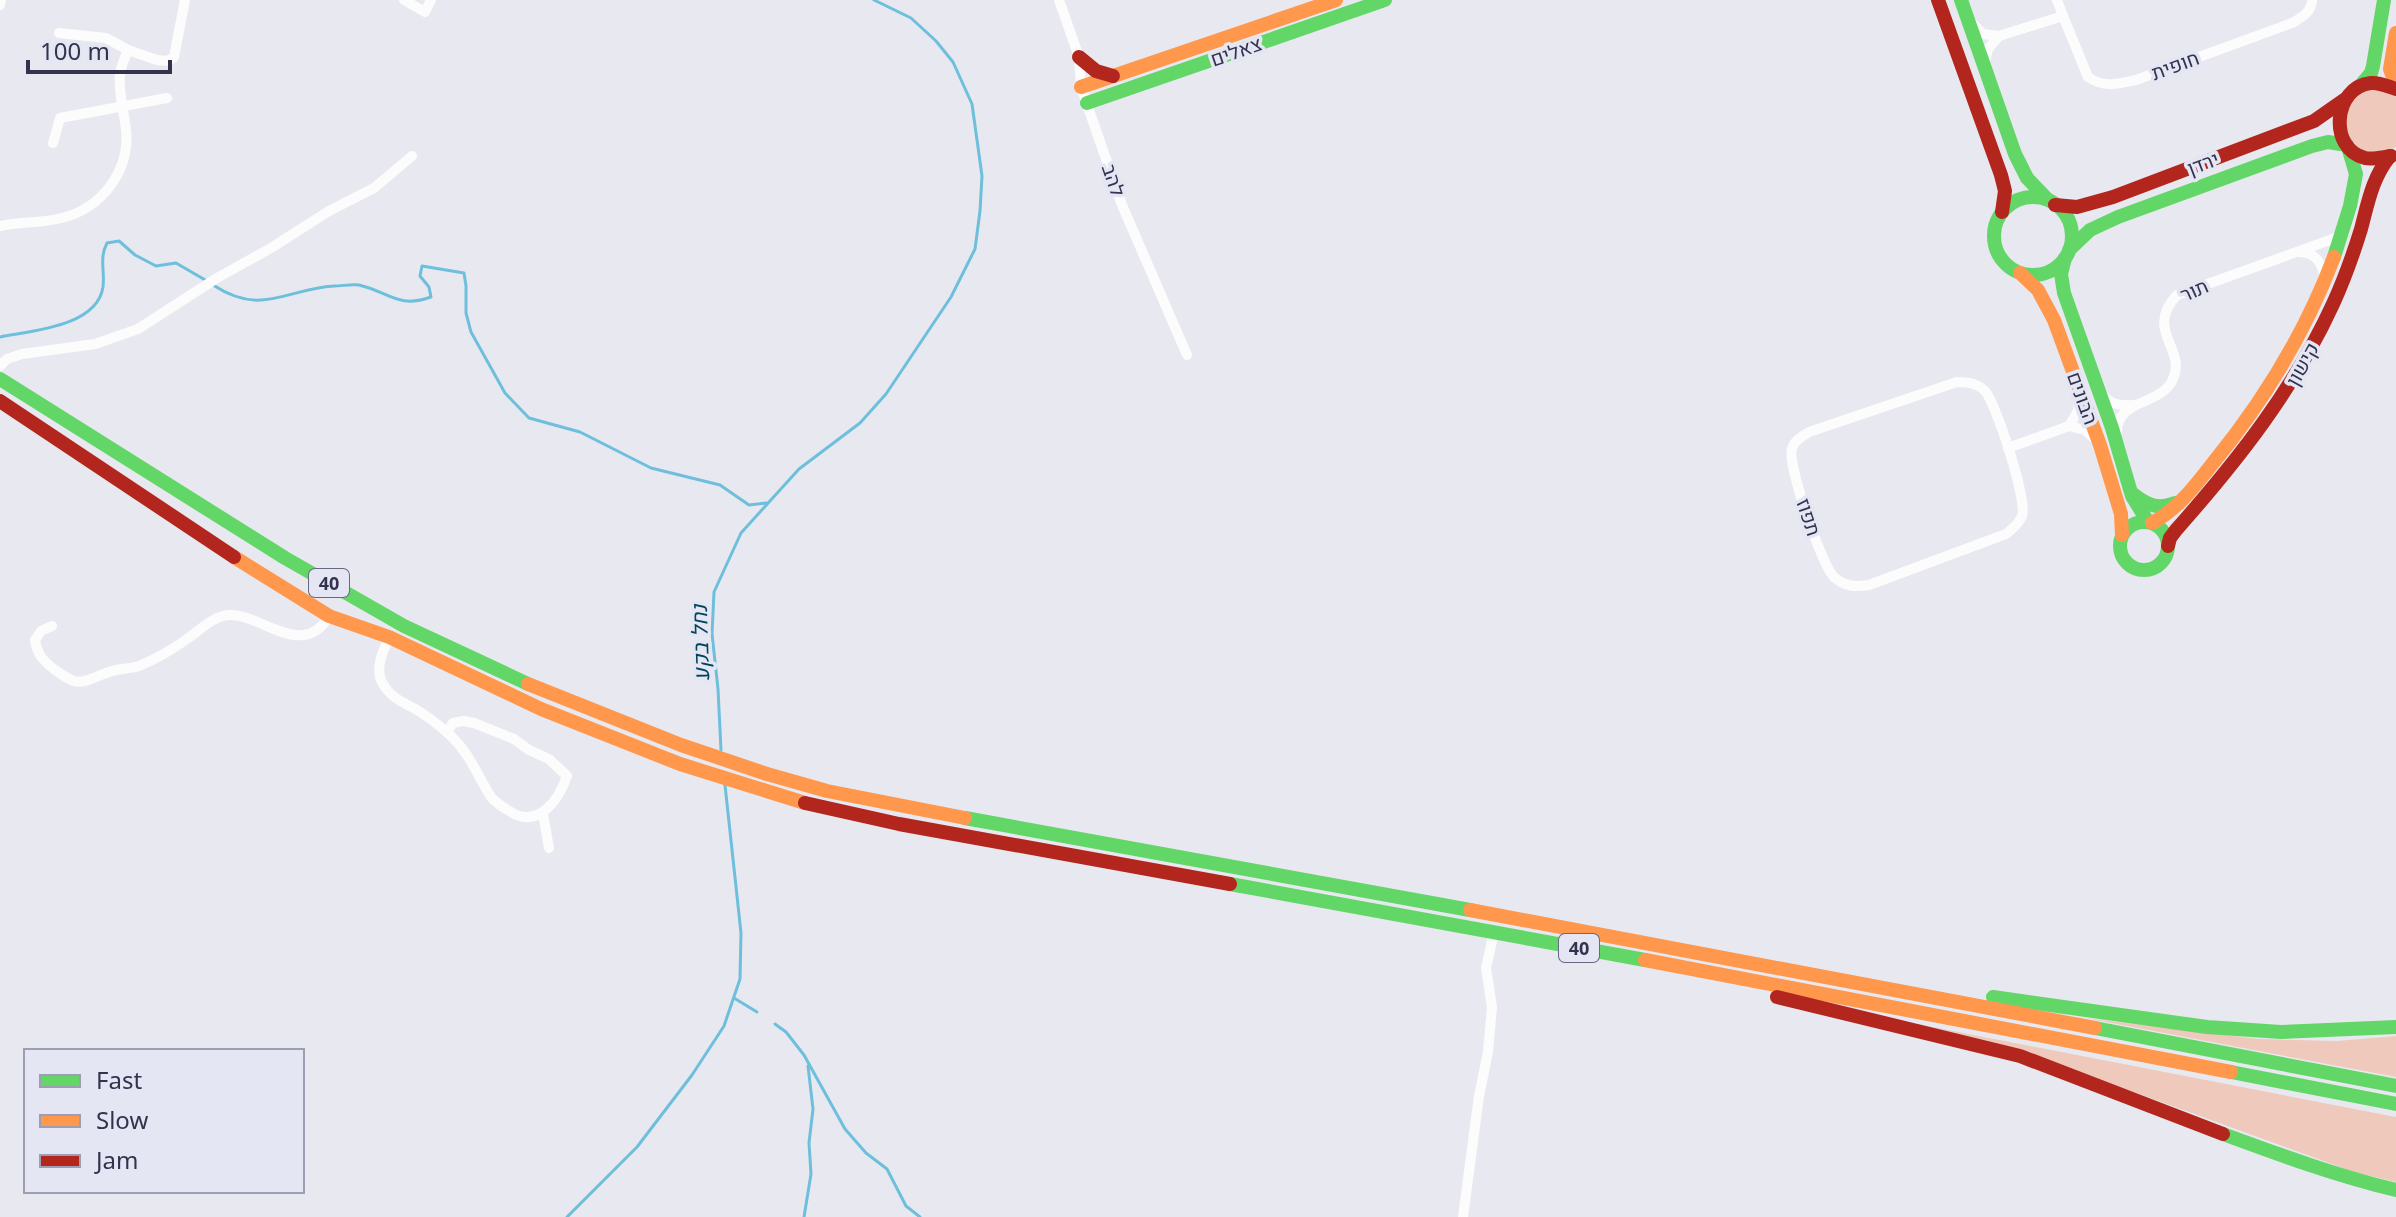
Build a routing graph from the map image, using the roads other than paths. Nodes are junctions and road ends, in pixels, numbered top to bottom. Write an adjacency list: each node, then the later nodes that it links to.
1 (185, 0): 17 (street)
2 (404, 0): 3 (street)
3 (431, 0)
4 (1059, 0): 18 (street, להב)
5 (1336, 0): 20 (main road, צאלים)
6 (1385, 0): 26 (main road, צאלים)
7 (1938, 0): 33 (main road)
8 (1961, 0): 13 (main road)
9 (2057, 0): 12 (street, חופית)
10 (2312, 0): 12 (street, חופית)
11 (2384, 0): 23 (main road)
12 (2063, 16): 16 (street)
13 (1967, 19): 16 (street); 19 (main road)
14 (59, 33): 17 (street)
15 (2396, 33): 22 (main road)
16 (1999, 36): 19 (street)
17 (128, 50): 27 (street)
18 (1079, 57): 20 (main road); 21 (street, להב)
19 (1984, 66): 32 (main road)
20 (1113, 76): 21 (main road, צאלים)
21 (1081, 87): 26 (street, להב)
22 (2396, 88): 23 (main road)
23 (2357, 89): 25 (main road, ירדן)
24 (167, 98): 27 (street)
25 (2344, 100): 29 (main road, קישון); 32 (main road, ירדן)
26 (1087, 103): 40 (street, להב)
27 (122, 105): 28 (street); 34 (street)
28 (53, 143)
29 (2347, 146): 30 (main road, ירדן); 35 (main road, קישון); 37 (main road, ירדן)
30 (2394, 154): 55 (main road, קישון)
31 (412, 156): 41 (street)
32 (2054, 204): 33 (main road); 37 (main road)
33 (2002, 213): 38 (main road)
34 (0, 226)
35 (2341, 236): 36 (street, תור); 39 (main road, קישון)
36 (2294, 252): 39 (street); 46 (street, תור)
37 (2067, 254): 38 (main road); 43 (main road, הבונים)
38 (2020, 273): 44 (main road, הבונים)
39 (2325, 278): 52 (main road, קישון)
40 (1187, 355)
41 (0, 366)
42 (0, 379): 64 (main road, 40)
43 (2098, 387): 46 (street); 49 (main road, הבונים)
44 (2080, 389): 47 (street); 48 (main road, הבונים)
45 (0, 401): 56 (main road, 40)
46 (2136, 405): 49 (street, תור)
47 (2069, 426): 48 (street); 50 (street)
48 (2100, 445): 54 (main road, הבונים)
49 (2118, 447): 51 (main road, הבונים)
50 (2008, 448): 50 (street, תפוז)
51 (2131, 492): 52 (main road); 53 (main road, הבונים)
52 (2183, 500): 53 (main road, קישון)
53 (2150, 522): 54 (main road); 55 (main road)
54 (2122, 535): 55 (main road)
55 (2168, 546)
56 (329, 616): 57 (street); 58 (main road, 40)
57 (52, 626)
58 (389, 637): 59 (street); 62 (main road, 40)
59 (447, 732): 60 (street); 60 (street)
60 (543, 814): 61 (street)
61 (549, 848)
62 (1494, 932): 63 (main road, 40); 69 (street)
63 (1561, 944): 67 (main road, 40); 68 (main road)
64 (1775, 967): 65 (main road); 66 (main road, 40)
65 (2396, 1027)
66 (2396, 1086)
67 (2396, 1104)
68 (2396, 1190)
69 (1463, 1217)

